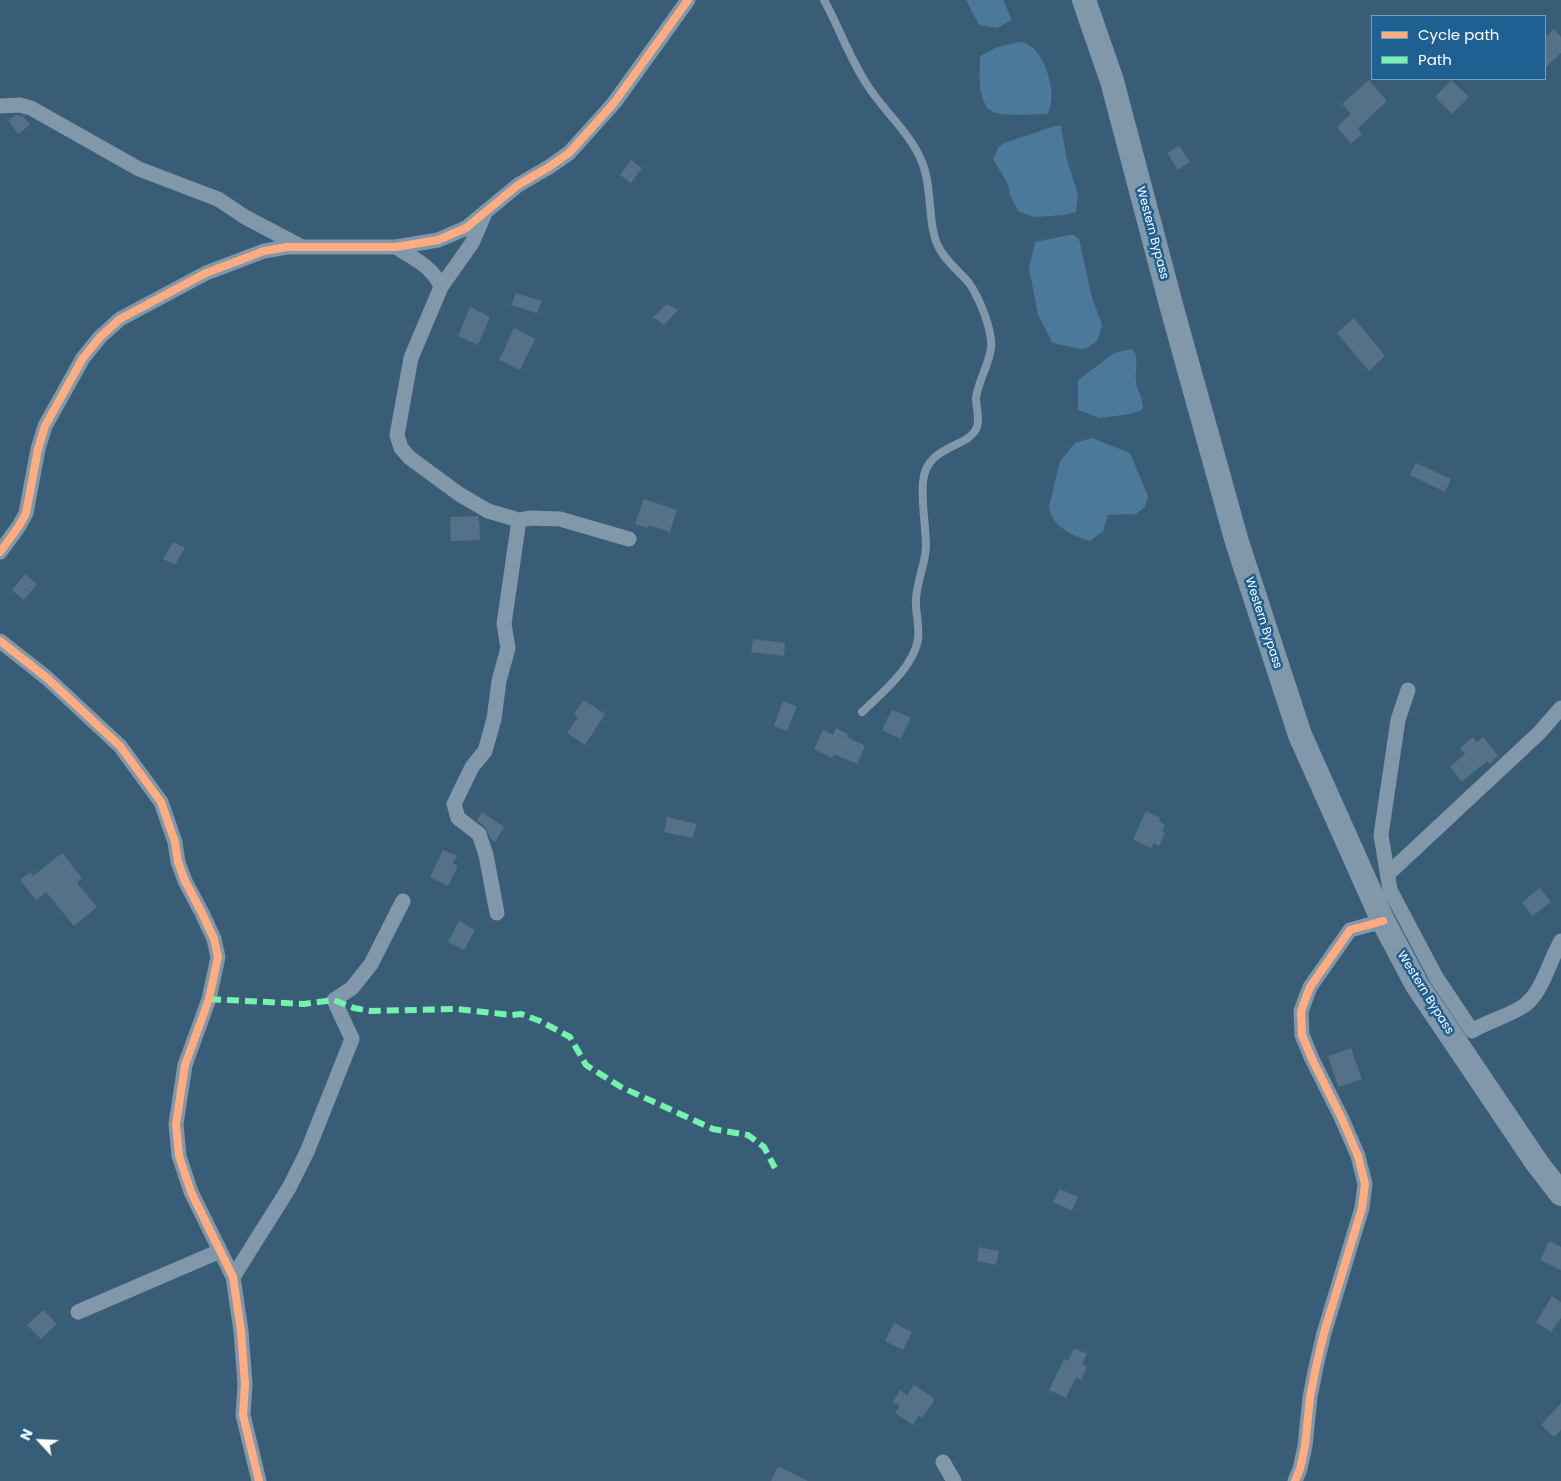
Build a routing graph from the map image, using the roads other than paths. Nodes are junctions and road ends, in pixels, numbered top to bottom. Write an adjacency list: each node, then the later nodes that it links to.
1 (688, 0): 5 (street)
2 (824, 0): 15 (lane)
3 (1084, 0): 19 (main road, Western Bypass)
4 (0, 106): 6 (street)
5 (485, 213): 7 (street); 8 (street)
6 (302, 247): 7 (street); 11 (street)
7 (396, 247): 8 (street)
8 (442, 287): 9 (street)
9 (519, 520): 10 (street); 18 (street)
10 (629, 539)
11 (0, 552)
12 (0, 641): 22 (street)
13 (1408, 690): 16 (street)
14 (1561, 708): 16 (street)
15 (862, 712)
16 (1388, 874): 20 (street)
17 (403, 901): 23 (street)
18 (496, 912)
19 (1383, 921): 21 (main road, Western Bypass); 28 (street)
20 (1561, 941)
21 (1561, 1194)
22 (220, 1251): 23 (street); 24 (street)
23 (234, 1277): 26 (street)
24 (78, 1312)
25 (943, 1462): 27 (street)
26 (259, 1481)
27 (954, 1481)
28 (1295, 1481)

